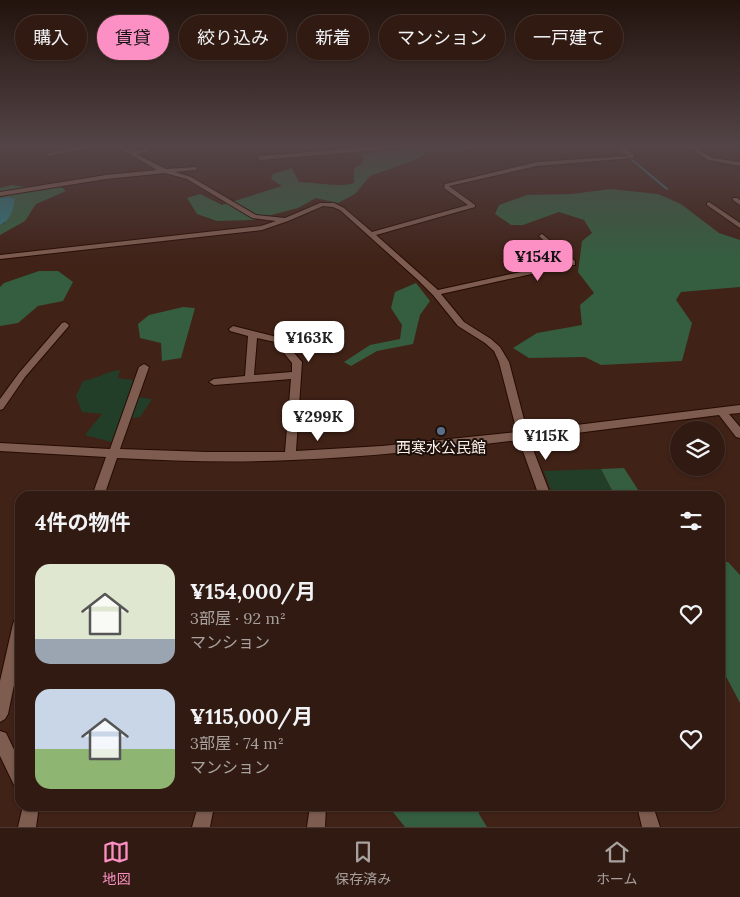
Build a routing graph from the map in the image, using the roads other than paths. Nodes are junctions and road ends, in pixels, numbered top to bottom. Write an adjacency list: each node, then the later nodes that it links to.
1 (65, 184): 4 (street)
2 (198, 184): 6 (street)
3 (453, 184): 8 (street)
4 (0, 194)
5 (709, 204): 7 (street)
6 (286, 220): 8 (street); 10 (street)
7 (740, 226)
8 (371, 234): 11 (street)
9 (542, 236): 11 (street)
10 (0, 256)
11 (436, 293): 23 (street)
12 (65, 325): 19 (street)
13 (234, 329): 14 (street)
14 (252, 333): 16 (street); 17 (street)
15 (144, 367): 25 (street)
16 (297, 375): 17 (street); 26 (street)
17 (249, 379): 18 (street)
18 (214, 382)
19 (0, 406)
20 (740, 409): 21 (street)
21 (721, 411): 22 (street); 23 (street)
22 (740, 434)
23 (522, 435): 26 (street); 28 (street)
24 (0, 447): 25 (street)
25 (113, 454): 26 (street); 27 (street)
26 (290, 456)
27 (100, 491)
28 (544, 491)
29 (15, 653): 30 (street)
30 (0, 714)
31 (0, 739): 32 (street)
32 (15, 769)
33 (30, 811): 37 (street)
34 (205, 811): 38 (street)
35 (318, 811): 39 (street)
36 (646, 811): 40 (street)
37 (27, 827)
38 (201, 827)
39 (316, 827)
40 (651, 827)

